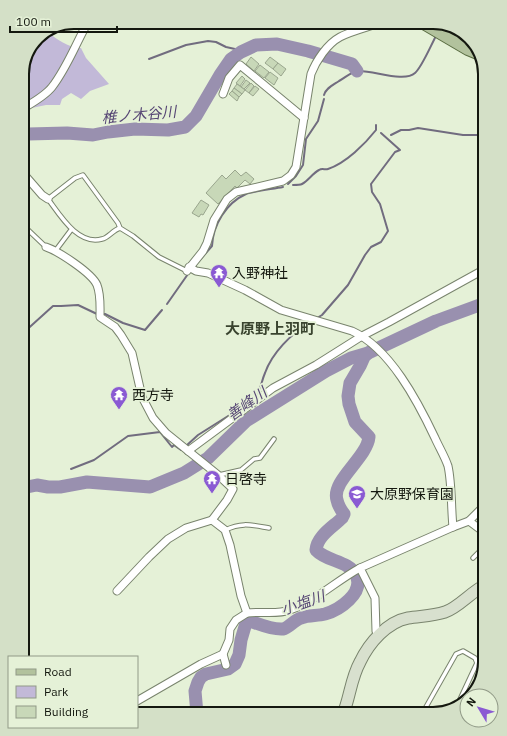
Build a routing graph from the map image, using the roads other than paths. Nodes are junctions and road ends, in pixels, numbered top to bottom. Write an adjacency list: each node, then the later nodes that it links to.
1 (84, 29): 6 (street)
2 (362, 29): 7 (street)
3 (432, 29): 4 (main road)
4 (472, 51)
5 (223, 94): 7 (street)
6 (29, 105)
7 (304, 118): 15 (street)
8 (29, 180): 9 (street)
9 (48, 199): 10 (lane); 11 (lane)
10 (120, 228): 11 (lane); 15 (lane)
11 (71, 230): 14 (lane)
12 (29, 231): 13 (lane)
13 (46, 246): 14 (street)
14 (56, 250): 19 (street)
15 (188, 269): 17 (street)
16 (478, 273): 17 (street)
17 (363, 336): 19 (street); 24 (street)
18 (274, 439): 20 (lane)
19 (190, 452): 20 (street)
20 (218, 475): 22 (street)
21 (478, 512): 23 (street)
22 (212, 520): 27 (street); 32 (street)
23 (469, 521): 24 (street); 26 (street)
24 (453, 527): 30 (street)
25 (269, 528): 27 (lane)
26 (478, 528)
27 (225, 530): 33 (street)
28 (478, 553): 29 (lane)
29 (473, 558)
30 (356, 571): 33 (street); 34 (street)
31 (478, 589): 34 (main road)
32 (117, 591)
33 (247, 613): 35 (street)
34 (378, 635): 41 (main road)
35 (223, 654): 38 (street); 40 (street)
36 (478, 663): 39 (lane)
37 (478, 663): 42 (lane)
38 (226, 665)
39 (461, 697)
40 (138, 700)
41 (344, 707)
42 (426, 707)

